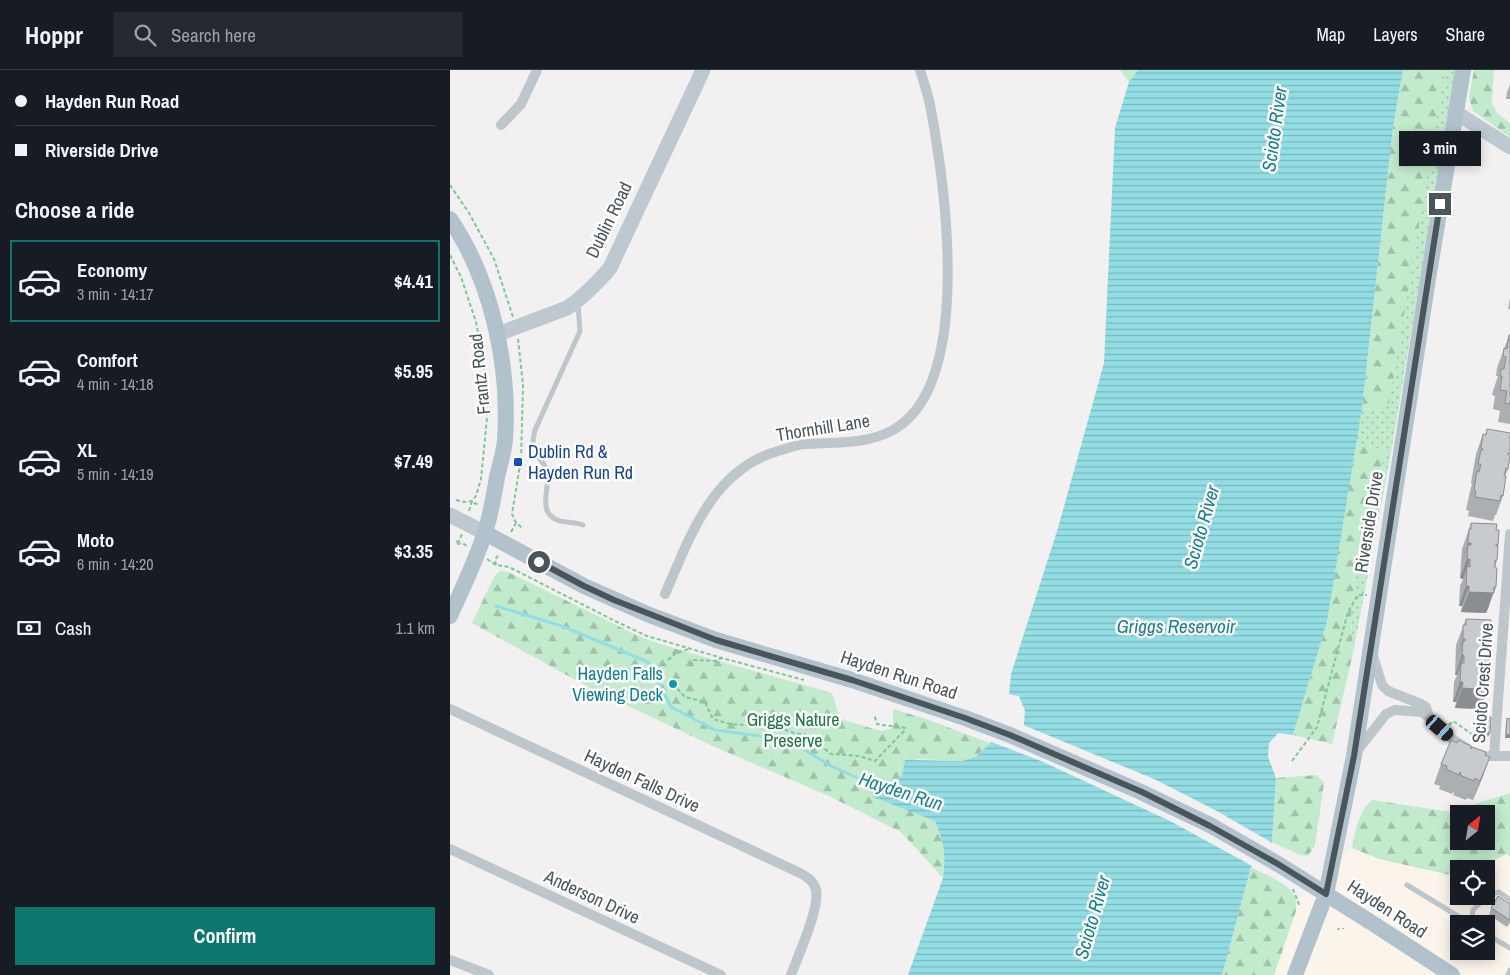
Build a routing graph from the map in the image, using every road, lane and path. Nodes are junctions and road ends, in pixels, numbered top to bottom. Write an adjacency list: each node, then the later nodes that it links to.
1 (537, 70): 6 (street)
2 (703, 70): 10 (main road, Dublin Road)
3 (920, 70): 17 (street, Thornhill Lane)
4 (1463, 70): 5 (main road, Riverside Drive)
5 (1455, 112): 7 (main road); 18 (main road, Riverside Drive)
6 (501, 125)
7 (1510, 147)
8 (451, 222): 11 (main road, Frantz Road)
9 (450, 255): 12 (path)
10 (577, 301): 11 (main road, Dublin Road); 14 (lane)
11 (498, 334): 15 (main road, Frantz Road)
12 (456, 500)
13 (450, 515): 15 (main road, Hayden Run Road)
14 (583, 525)
15 (485, 533): 19 (main road); 37 (main road, Hayden Run Road)
16 (1510, 534): 20 (street, Scioto Crest Drive)
17 (665, 594)
18 (1378, 596): 21 (main road, Riverside Drive); 33 (path)
19 (450, 616)
20 (1507, 627): 31 (street, Scioto Crest Drive)
21 (1371, 648): 29 (street, Scioto Crest Drive); 30 (main road, Riverside Drive)
22 (689, 649): 24 (path)
23 (722, 658): 25 (path)
24 (668, 660)
25 (690, 666)
26 (673, 684): 28 (path)
27 (450, 709): 48 (street, Hayden Falls Drive)
28 (874, 714)
29 (1429, 717): 30 (street, Scioto Crest Drive); 31 (street, Scioto Crest Drive)
30 (1354, 756): 37 (main road, Riverside Drive)
31 (1494, 756): 32 (street)
32 (1510, 756)
33 (1292, 761)
34 (450, 849): 47 (street, Anderson Drive)
35 (1407, 885): 40 (lane)
36 (1292, 888): 39 (path)
37 (1326, 894): 49 (main road, Riverside Drive); 50 (main road, Hayden Road)
38 (1510, 900): 41 (lane)
39 (1300, 908)
40 (1456, 915)
41 (1472, 915)
42 (1495, 939): 43 (lane)
43 (1510, 948)
44 (450, 960): 46 (street)
45 (1510, 970): 51 (lane)
46 (489, 975)
47 (721, 975)
48 (791, 975)
49 (1295, 975)
50 (1452, 975)
51 (1508, 975)

